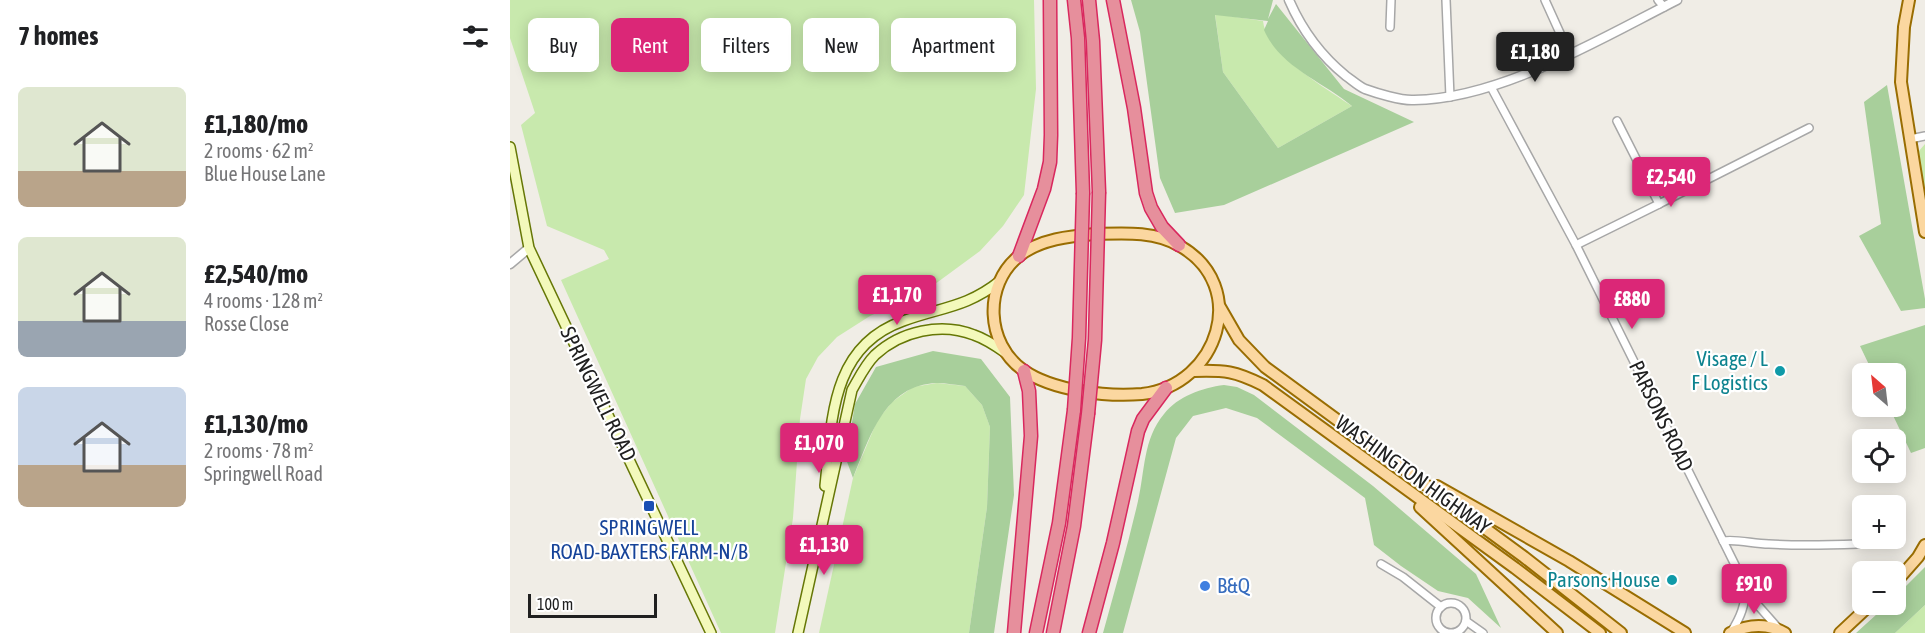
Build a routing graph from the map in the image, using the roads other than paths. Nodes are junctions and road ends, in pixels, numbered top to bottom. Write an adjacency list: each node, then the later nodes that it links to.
1 (1050, 0): 27 (highway)
2 (1074, 0): 54 (highway, bridge)
3 (1089, 0): 55 (highway, bridge)
4 (1113, 0): 24 (highway)
5 (1289, 0): 16 (street)
6 (1391, 0): 7 (street); 13 (street)
7 (1400, 0)
8 (1446, 0): 16 (street)
9 (1545, 0): 14 (street)
10 (1677, 0): 12 (street)
11 (1909, 0): 20 (main road)
12 (1661, 3): 14 (street)
13 (1390, 27)
14 (1569, 54): 15 (street)
15 (1491, 87): 16 (street); 25 (street, PARSONS ROAD)
16 (1450, 97)
17 (1617, 121): 22 (street)
18 (1809, 128): 22 (street)
19 (1925, 136): 20 (street)
20 (1910, 139): 23 (main road)
21 (510, 147): 26 (main road, SPRINGWELL ROAD)
22 (1659, 204): 25 (street)
23 (1925, 232)
24 (1179, 245): 27 (main road); 30 (main road)
25 (1576, 245): 38 (street, PARSONS ROAD)
26 (529, 248): 28 (street); 51 (main road, SPRINGWELL ROAD)
27 (1018, 256): 29 (main road)
28 (510, 264)
29 (1000, 281): 31 (main road); 37 (main road)
30 (1218, 304): 33 (main road); 35 (main road, WASHINGTON HIGHWAY)
31 (1006, 353): 32 (main road); 37 (main road)
32 (1024, 371): 34 (main road); 53 (highway)
33 (1194, 371): 34 (main road); 36 (main road, WASHINGTON HIGHWAY)
34 (1166, 388): 56 (highway)
35 (1398, 463): 60 (main road, WASHINGTON HIGHWAY); 61 (main road)
36 (1387, 476): 58 (main road); 59 (main road, WASHINGTON HIGHWAY)
37 (821, 528): 52 (main road)
38 (1723, 541): 39 (street); 43 (street, PARSONS ROAD)
39 (1852, 544)
40 (1925, 545): 42 (main road)
41 (1381, 564): 44 (street)
42 (1906, 571)
43 (1746, 587): 49 (street, PARSONS ROAD); 62 (street)
44 (1441, 607): 46 (street); 47 (street)
45 (1859, 615): 48 (main road)
46 (1466, 621): 50 (street); 57 (street)
47 (1438, 629): 50 (street)
48 (1842, 630): 63 (main road)
49 (1782, 631): 62 (main road)
50 (1457, 632)
51 (711, 633)
52 (798, 633)
53 (1014, 633)
54 (1036, 633)
55 (1053, 633)
56 (1089, 633)
57 (1483, 633)
58 (1557, 633)
59 (1600, 633)
60 (1621, 633)
61 (1685, 633)
62 (1731, 633)
63 (1828, 633)

